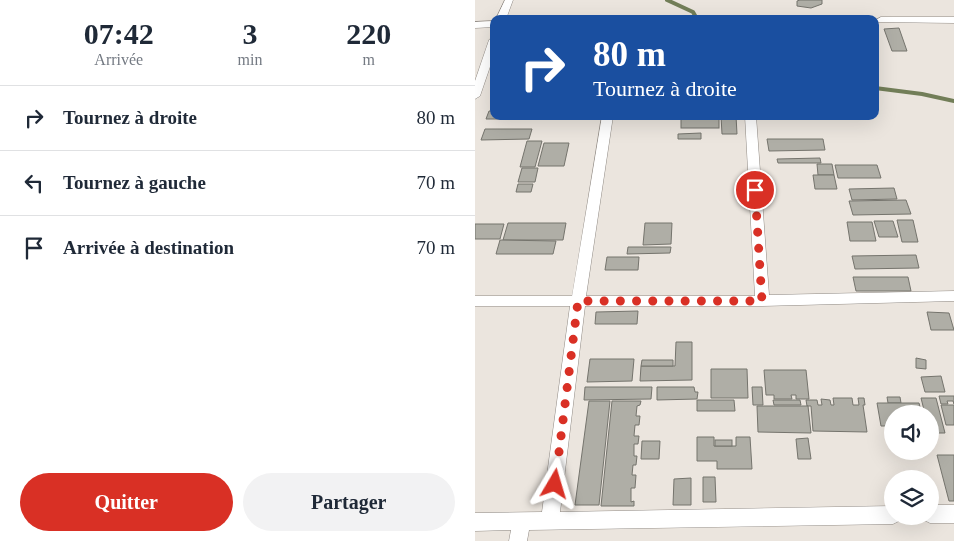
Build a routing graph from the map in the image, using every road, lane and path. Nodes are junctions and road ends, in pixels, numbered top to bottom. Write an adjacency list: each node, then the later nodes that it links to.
1 (509, 0): 2 (street)
2 (503, 15)
3 (881, 20): 4 (street)
4 (954, 20)
5 (475, 24): 6 (street)
6 (490, 24)
7 (490, 52): 8 (street)
8 (475, 96)
9 (606, 120): 13 (street)
10 (750, 120): 14 (street)
11 (954, 296): 14 (street)
12 (475, 301): 13 (street)
13 (578, 301): 14 (street); 19 (street)
14 (762, 301)
15 (939, 514): 16 (street)
16 (954, 514)
17 (884, 515): 19 (street)
18 (522, 521): 19 (street); 20 (street); 21 (street)
19 (550, 521)
20 (475, 522)
21 (518, 541)

